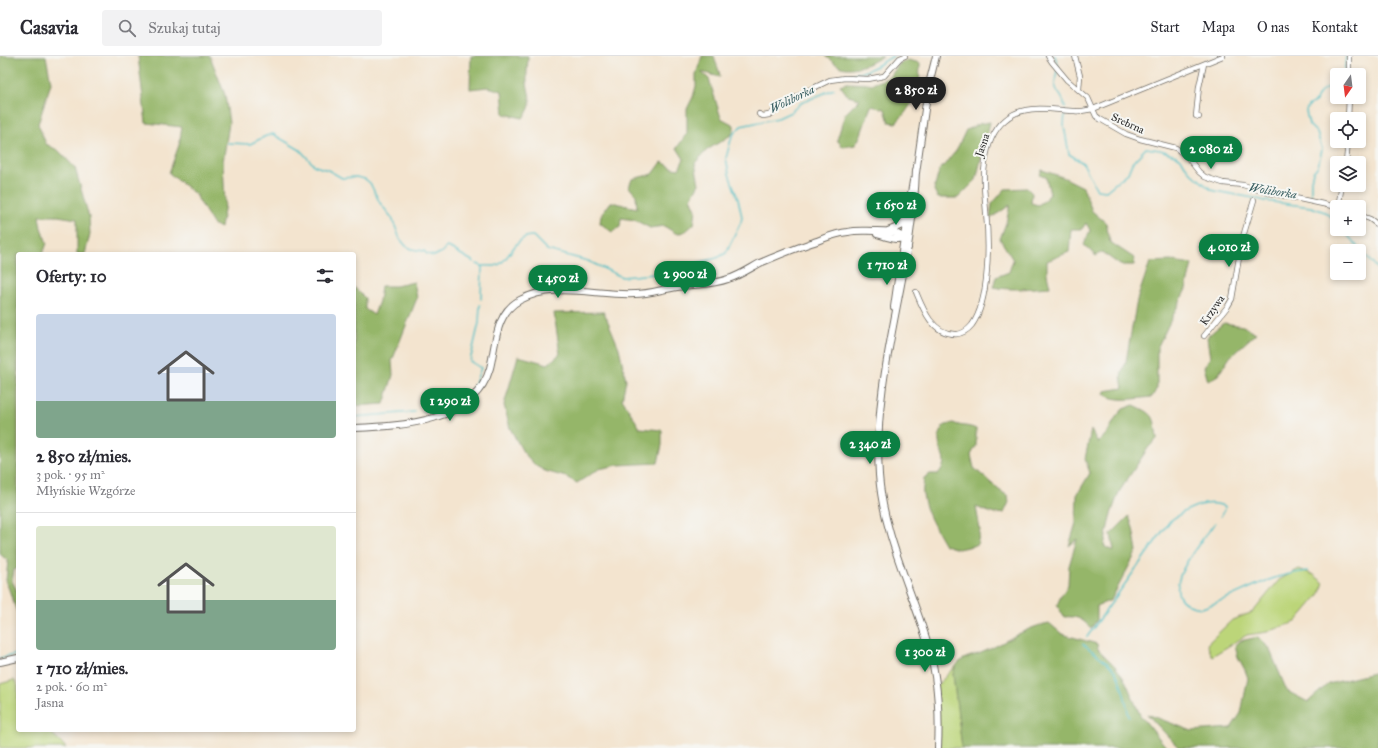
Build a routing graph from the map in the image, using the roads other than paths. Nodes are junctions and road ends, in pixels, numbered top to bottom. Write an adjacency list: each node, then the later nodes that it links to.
1 (905, 56): 11 (street)
2 (936, 56): 13 (main road)
3 (1048, 56): 9 (street, Srebrna)
4 (1075, 56): 9 (street)
5 (1223, 56): 7 (street, Jasna)
6 (1349, 56): 8 (street)
7 (1204, 64): 10 (street, Jasna); 12 (street)
8 (1349, 68)
9 (1079, 89): 10 (street, Srebrna)
10 (1093, 109): 15 (street, Srebrna); 25 (street, Jasna)
11 (759, 114)
12 (1199, 117)
13 (916, 170): 16 (main road); 19 (main road)
14 (1254, 200): 26 (street, Krzywa)
15 (1330, 206)
16 (907, 217): 21 (main road); 22 (main road)
17 (1366, 218): 18 (street)
18 (1378, 225)
19 (910, 230): 22 (main road); 24 (main road)
20 (868, 231): 21 (main road); 23 (main road); 27 (main road)
21 (888, 231): 22 (main road)
22 (904, 238): 23 (main road); 24 (main road)
23 (895, 239): 24 (main road)
24 (905, 247): 30 (main road)
25 (916, 292)
26 (1204, 336)
27 (356, 428)
28 (16, 658): 29 (main road)
29 (0, 662)
30 (938, 748)

